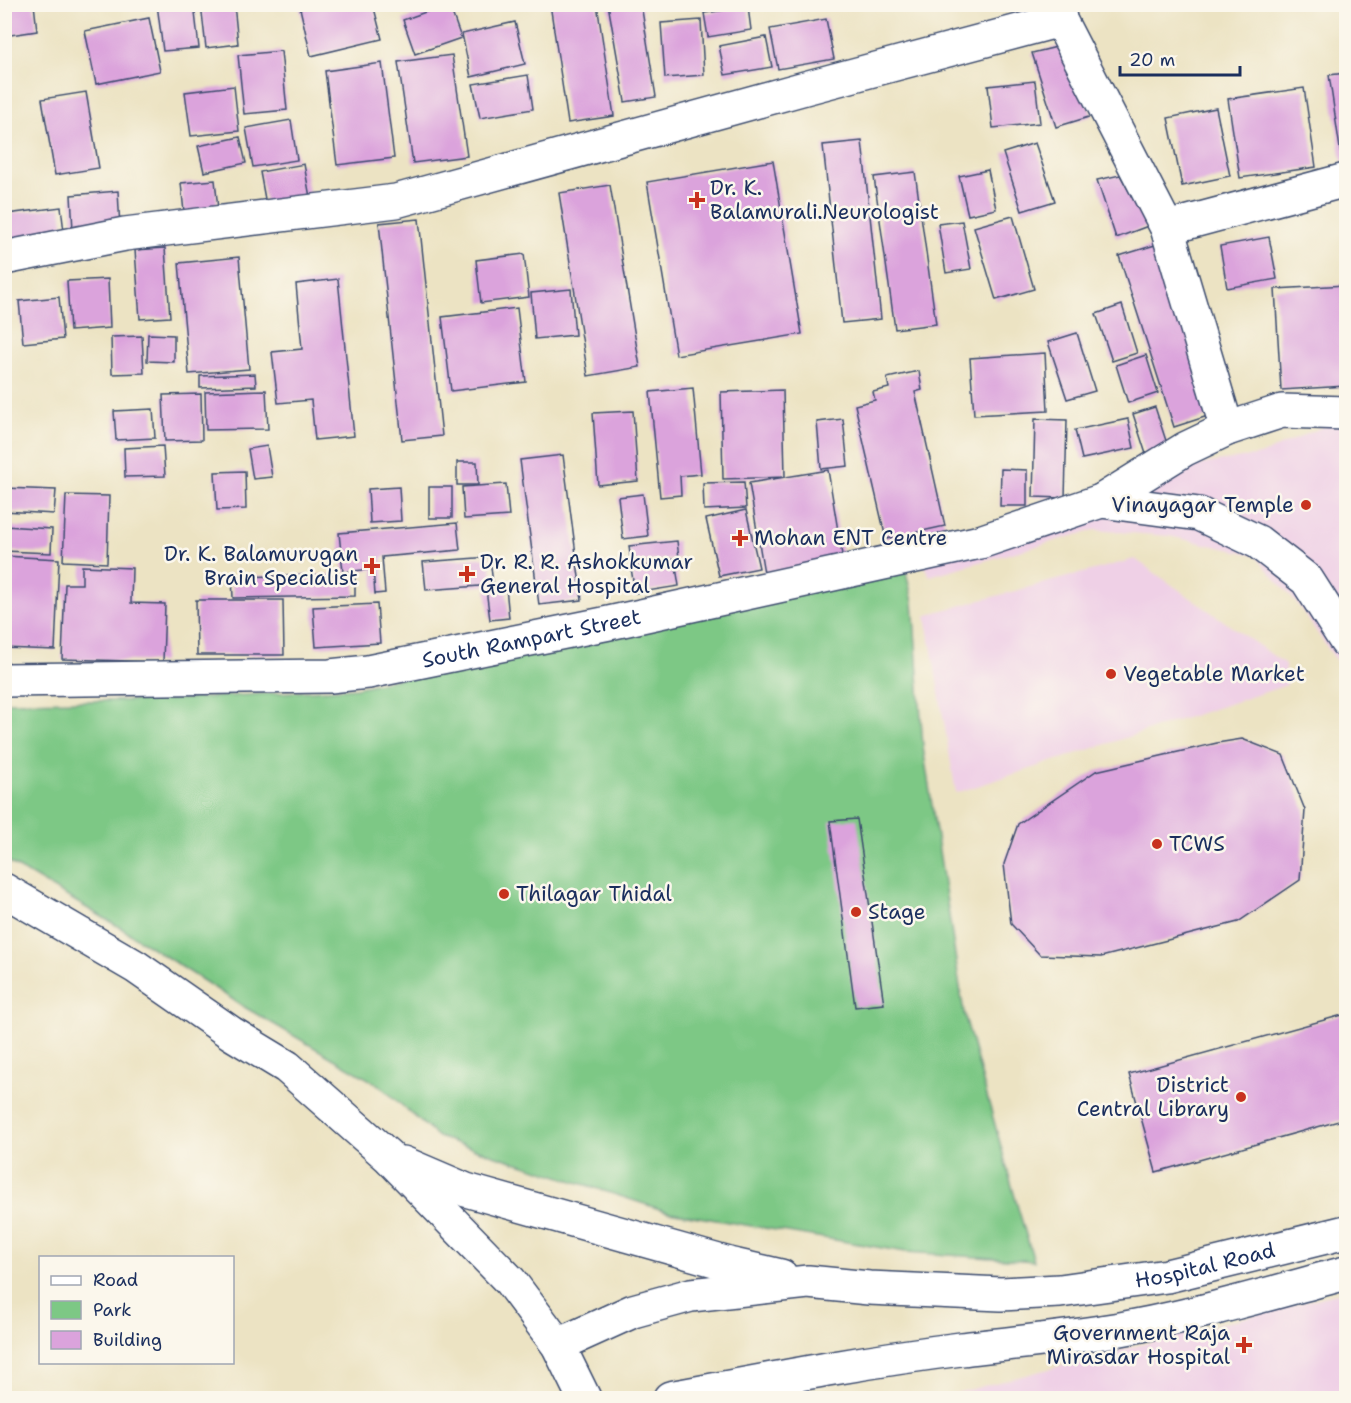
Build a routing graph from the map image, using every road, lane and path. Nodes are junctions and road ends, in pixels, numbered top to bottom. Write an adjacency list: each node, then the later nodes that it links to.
1 (1059, 12): 3 (street); 4 (street)
2 (1347, 180): 3 (street)
3 (1167, 228): 6 (street)
4 (4, 258)
5 (1347, 413): 6 (street, South Rampart Street)
6 (1227, 429): 7 (street, South Rampart Street)
7 (1101, 501): 8 (street); 9 (street, South Rampart Street)
8 (1347, 641)
9 (4, 680)
10 (4, 890): 11 (street)
11 (388, 1156): 14 (street); 15 (street)
12 (1347, 1232): 14 (street, Hospital Road)
13 (1347, 1273): 16 (street, Hospital Road)
14 (808, 1282): 15 (street)
15 (558, 1345): 17 (street)
16 (832, 1369): 18 (street); 19 (street)
17 (584, 1398)
18 (670, 1398)
19 (763, 1398)

